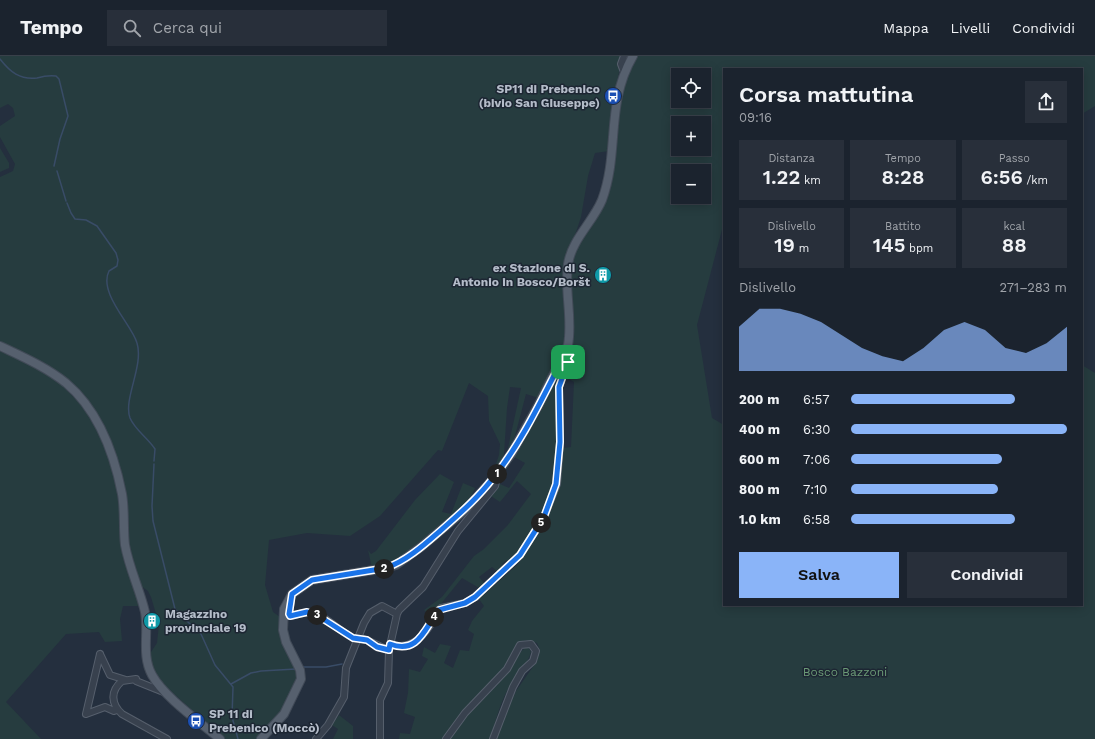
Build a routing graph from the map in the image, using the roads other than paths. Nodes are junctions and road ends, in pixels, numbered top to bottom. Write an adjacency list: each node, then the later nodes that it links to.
1 (624, 56): 3 (street)
2 (633, 56): 3 (main road)
3 (624, 72): 5 (main road)
4 (0, 346): 12 (main road)
5 (565, 354): 6 (main road); 10 (street)
6 (493, 479): 7 (main road); 8 (street)
7 (292, 594): 9 (street); 16 (main road)
8 (397, 614): 9 (street); 10 (street)
9 (358, 639): 10 (street); 17 (street)
10 (390, 647): 18 (street)
11 (126, 680): 12 (street); 13 (street); 13 (street)
12 (166, 693): 15 (main road)
13 (117, 710): 14 (street)
14 (167, 739)
15 (220, 739)
16 (261, 739)
17 (316, 739)
18 (380, 739)
19 (446, 739): 20 (street)
20 (493, 739)

